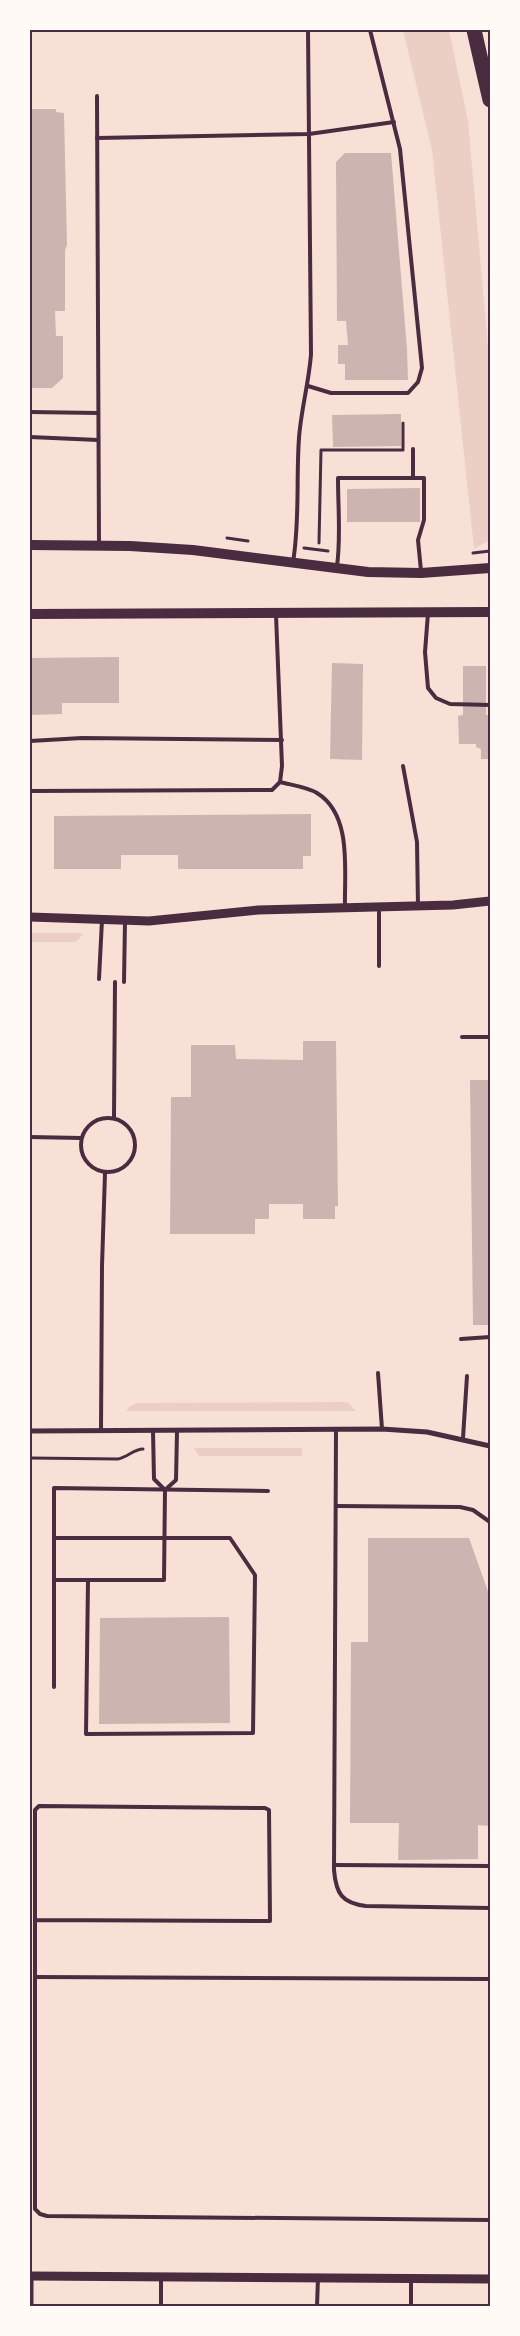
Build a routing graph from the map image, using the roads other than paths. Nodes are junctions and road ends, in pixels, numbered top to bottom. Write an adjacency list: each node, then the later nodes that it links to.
1 (308, 30): 7 (lane)
2 (370, 30): 6 (lane)
3 (474, 30): 5 (highway)
4 (98, 96): 8 (lane)
5 (490, 100)
6 (394, 122): 7 (lane); 9 (lane)
7 (309, 134): 8 (lane); 9 (lane)
8 (97, 138): 11 (lane)
9 (308, 386): 18 (lane)
10 (30, 412): 11 (lane)
11 (98, 413): 13 (lane)
12 (30, 437): 13 (lane)
13 (98, 440): 17 (lane)
14 (412, 448): 15 (lane)
15 (413, 478): 19 (lane); 21 (lane)
16 (30, 545): 17 (main road)
17 (99, 546): 18 (main road)
18 (293, 562): 19 (main road)
19 (336, 568): 21 (main road)
20 (490, 568): 21 (main road)
21 (421, 573)
22 (490, 612): 23 (main road)
23 (428, 613): 25 (main road); 26 (lane)
24 (30, 614): 25 (main road)
25 (276, 614): 27 (lane)
26 (490, 705)
27 (282, 740): 28 (lane); 30 (lane)
28 (30, 741)
29 (403, 766): 33 (lane)
30 (280, 782): 31 (lane); 35 (lane)
31 (30, 791)
32 (490, 901): 33 (street)
33 (418, 906): 34 (street)
34 (379, 907): 35 (street); 39 (lane)
35 (345, 908): 38 (street)
36 (30, 917): 37 (street)
37 (102, 920): 38 (street); 40 (lane)
38 (125, 920): 42 (lane)
39 (379, 966)
40 (99, 978)
41 (115, 982): 45 (lane)
42 (124, 982)
43 (462, 1037): 44 (lane)
44 (490, 1037)
45 (114, 1118): 47 (lane); 48 (lane)
46 (30, 1137): 47 (lane)
47 (81, 1138): 48 (lane)
48 (105, 1172): 56 (lane)
49 (490, 1337): 50 (lane)
50 (461, 1339)
51 (378, 1373): 53 (lane)
52 (467, 1376): 59 (lane)
53 (382, 1429): 54 (street); 59 (street)
54 (336, 1430): 58 (street); 63 (lane)
55 (30, 1431): 56 (street)
56 (101, 1431): 57 (street)
57 (153, 1431): 58 (street); 61 (lane)
58 (177, 1432): 61 (lane)
59 (463, 1438): 60 (street)
60 (490, 1446)
61 (165, 1490): 62 (lane); 65 (lane); 66 (lane)
62 (268, 1491)
63 (336, 1506): 64 (lane); 70 (lane)
64 (490, 1522)
65 (54, 1538): 66 (lane); 67 (lane)
66 (164, 1538): 68 (lane); 68 (lane)
67 (54, 1580): 68 (lane); 69 (lane)
68 (88, 1580)
69 (54, 1687)
70 (334, 1865): 71 (lane); 72 (lane)
71 (490, 1866)
72 (490, 1908)
73 (35, 1920): 73 (lane); 74 (lane)
74 (35, 1977): 75 (lane); 76 (lane)
75 (490, 1979)
76 (490, 2220)
77 (31, 2276): 78 (street); 82 (street)
78 (161, 2277): 79 (street); 83 (lane)
79 (318, 2278): 80 (street); 84 (lane)
80 (411, 2278): 81 (street); 85 (lane)
81 (490, 2279)
82 (31, 2306)
83 (161, 2306)
84 (317, 2306)
85 (412, 2306)

